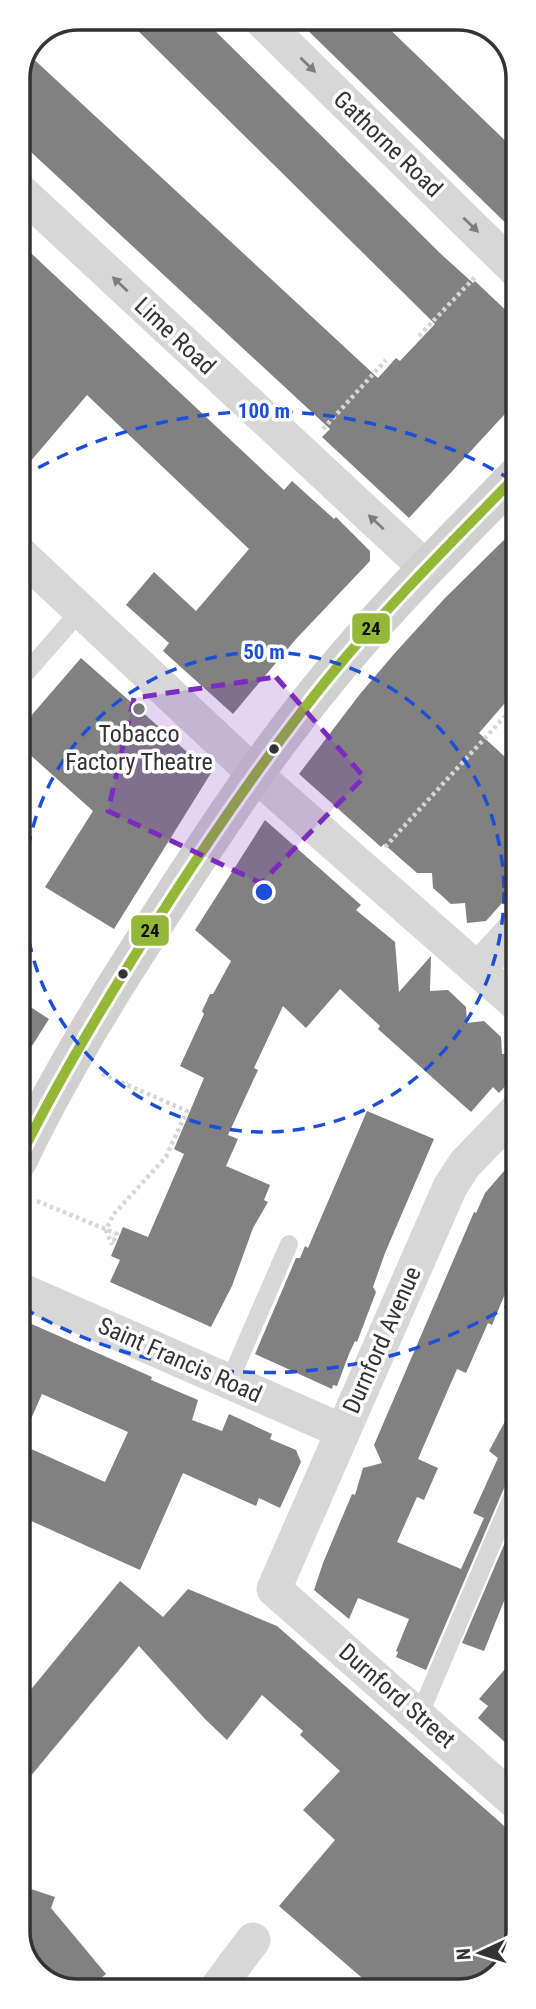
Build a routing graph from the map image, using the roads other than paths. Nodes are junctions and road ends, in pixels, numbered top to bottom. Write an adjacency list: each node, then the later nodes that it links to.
1 (271, 30): 3 (street, Gathorne Road, one-way to 3)
2 (30, 200): 6 (street, Lime Road, one-way to 2)
3 (506, 259)
4 (506, 485): 6 (main road)
5 (30, 563): 7 (street)
6 (426, 568): 9 (main road)
7 (80, 611): 8 (lane); 9 (street)
8 (30, 668)
9 (255, 774): 11 (street); 14 (main road)
10 (506, 939): 11 (street)
11 (478, 969): 12 (street)
12 (506, 994)
13 (506, 1121): 18 (street, Durnford Avenue)
14 (30, 1136)
15 (289, 1244): 17 (lane)
16 (30, 1294): 17 (street, Saint Francis Road)
17 (229, 1382): 18 (street, Saint Francis Road)
18 (342, 1431): 20 (street, Durnford Avenue)
19 (506, 1511): 21 (lane)
20 (274, 1589): 21 (street, Durnford Street)
21 (419, 1716): 22 (street, Durnford Street)
22 (506, 1789)
23 (253, 1940): 24 (street)
24 (224, 1979)

